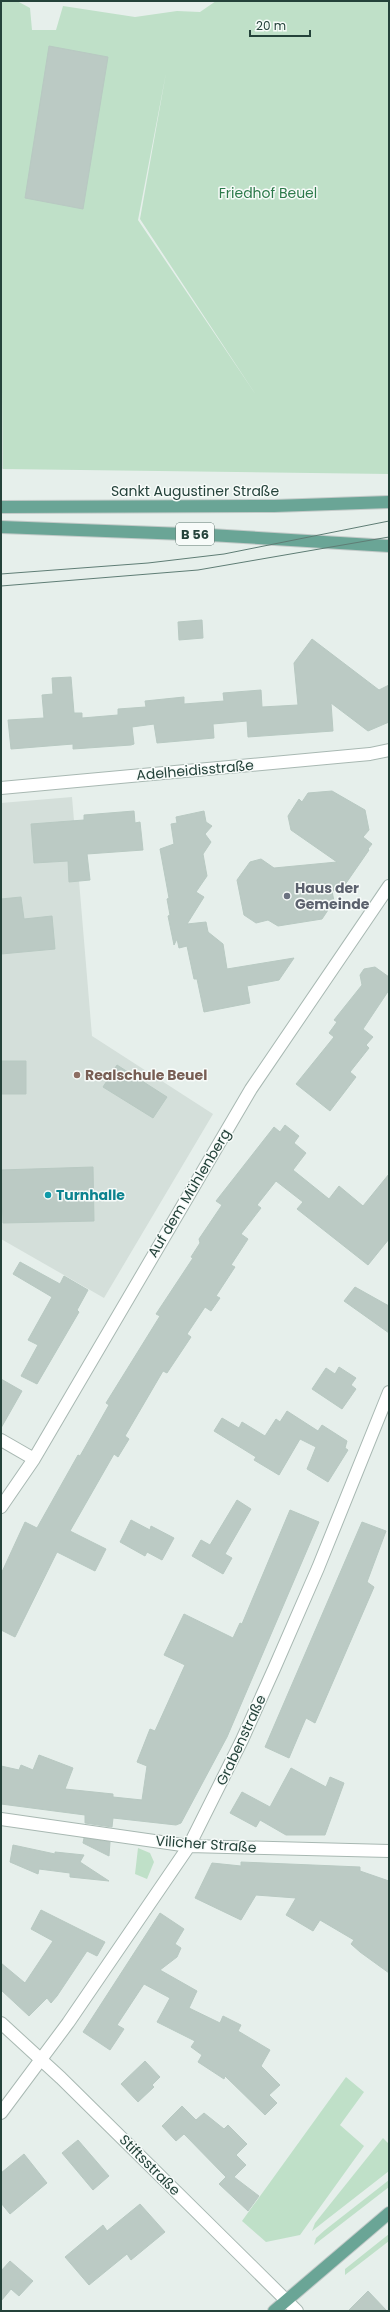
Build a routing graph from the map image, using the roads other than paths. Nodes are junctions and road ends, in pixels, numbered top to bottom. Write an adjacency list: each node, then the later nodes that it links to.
1 (389, 502): 2 (main road, Sankt Augustiner Straße / B 56)
2 (1, 507)
3 (1, 527): 4 (main road, B 56)
4 (389, 546)
5 (389, 750): 6 (street, Adelheidisstraße)
6 (1, 788)
7 (389, 886): 10 (street, Auf dem Mühlenberg)
8 (389, 1392): 13 (street, Grabenstraße)
9 (1, 1440): 10 (street)
10 (34, 1459): 11 (street, Auf dem Mühlenberg)
11 (1, 1507)
12 (1, 1819): 13 (street, Vilicher Straße)
13 (189, 1846): 14 (street, Vilicher Straße); 16 (street, Grabenstraße)
14 (389, 1851)
15 (1, 2023): 16 (street, Stiftsstraße)
16 (42, 2060): 17 (street, Grabenstraße); 19 (street, Stiftsstraße)
17 (1, 2113)
18 (389, 2213): 19 (main road)
19 (286, 2300): 20 (main road); 21 (street, Stiftsstraße)
20 (274, 2311)
21 (297, 2311)

